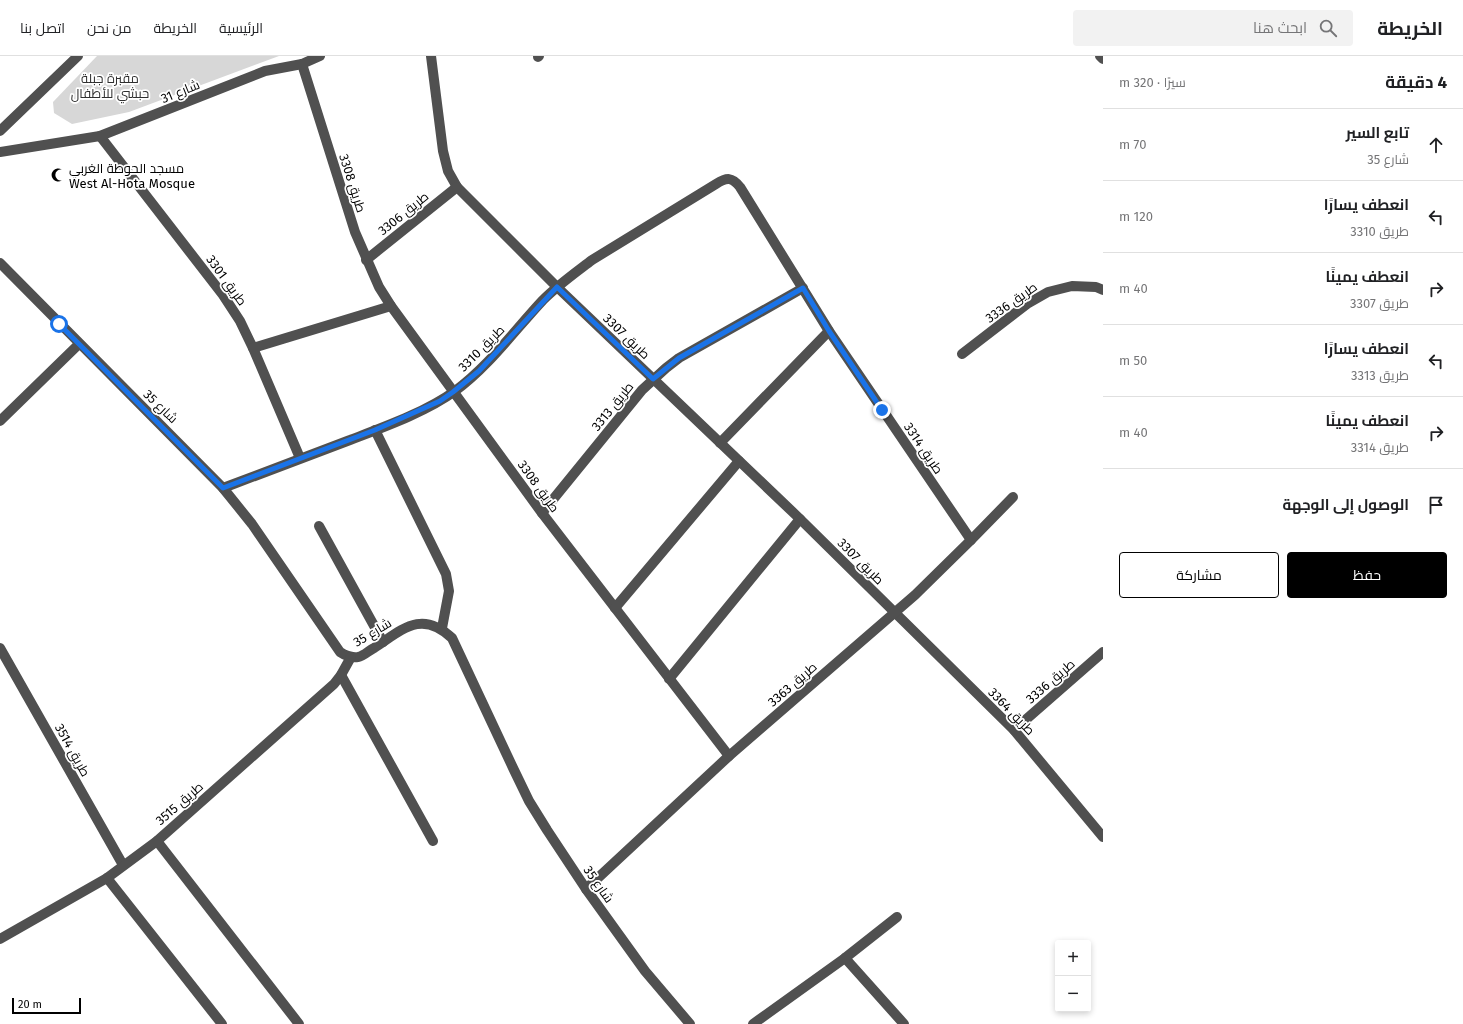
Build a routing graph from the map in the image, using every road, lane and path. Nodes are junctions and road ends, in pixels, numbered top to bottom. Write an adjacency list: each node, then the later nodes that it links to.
1 (320, 56): 6 (street, شارع 31)
2 (431, 56): 11 (street, طريق 3307)
3 (1100, 56): 5 (street)
4 (74, 57): 7 (street)
5 (1103, 59)
6 (302, 64): 8 (street, شارع 31); 12 (street, طريق 3308)
7 (0, 131)
8 (100, 136): 9 (street, شارع 31); 20 (street, طريق 3301)
9 (0, 152)
10 (729, 178): 14 (street, طريق 3310); 15 (street, طريق 3314)
11 (457, 187): 12 (street, طريق 3306); 14 (street, طريق 3307)
12 (366, 260): 17 (street, طريق 3308)
13 (0, 263): 19 (street, شارع 35)
14 (557, 287): 22 (street, طريق 3307); 23 (street, طريق 3310)
15 (803, 288): 18 (street, طريق 3314); 22 (street, طريق 3313)
16 (1103, 290): 21 (street, طريق 3336)
17 (391, 306): 20 (street); 23 (street, طريق 3308)
18 (829, 331): 26 (street); 34 (street, طريق 3314)
19 (79, 344): 24 (street); 29 (street, شارع 35)
20 (253, 348): 27 (street, طريق 3301)
21 (962, 354)
22 (653, 379): 26 (street, طريق 3307); 31 (street, طريق 3313)
23 (453, 392): 25 (street, طريق 3310); 31 (street, طريق 3308)
24 (0, 421)
25 (375, 430): 27 (street, طريق 3310); 37 (street)
26 (720, 443): 28 (street, طريق 3307)
27 (300, 458): 29 (street, طريق 3310)
28 (740, 461): 32 (street, طريق 3307); 35 (street)
29 (223, 488): 41 (street, شارع 35)
30 (1012, 497): 34 (street, طريق 3363)
31 (542, 513): 35 (street, طريق 3308)
32 (800, 519): 36 (street, طريق 3307); 43 (street)
33 (320, 526): 38 (street)
34 (971, 540): 36 (street, طريق 3363)
35 (615, 608): 43 (street, طريق 3308)
36 (894, 612): 44 (street, طريق 3364); 45 (street, طريق 3363)
37 (442, 628): 38 (street, شارع 35); 51 (street, شارع 35)
38 (383, 642): 41 (street, شارع 35)
39 (0, 648): 49 (street, طريق 3514)
40 (1103, 652): 44 (street, طريق 3336)
41 (352, 657): 42 (street, طريق 3515)
42 (341, 675): 47 (street, طريق 3515); 48 (street)
43 (669, 679): 45 (street, طريق 3308)
44 (1014, 730): 46 (street, طريق 3364)
45 (729, 756): 51 (street, طريق 3363)
46 (1103, 837)
47 (157, 840): 49 (street, طريق 3515); 56 (street)
48 (433, 841)
49 (123, 865): 50 (street, طريق 3515)
50 (107, 878): 53 (street, طريق 3515); 55 (street)
51 (586, 889): 57 (street, شارع 35)
52 (897, 917): 54 (street)
53 (0, 940)
54 (845, 958): 58 (street); 59 (street)
55 (222, 1024)
56 (298, 1024)
57 (690, 1024)
58 (753, 1024)
59 (904, 1024)

